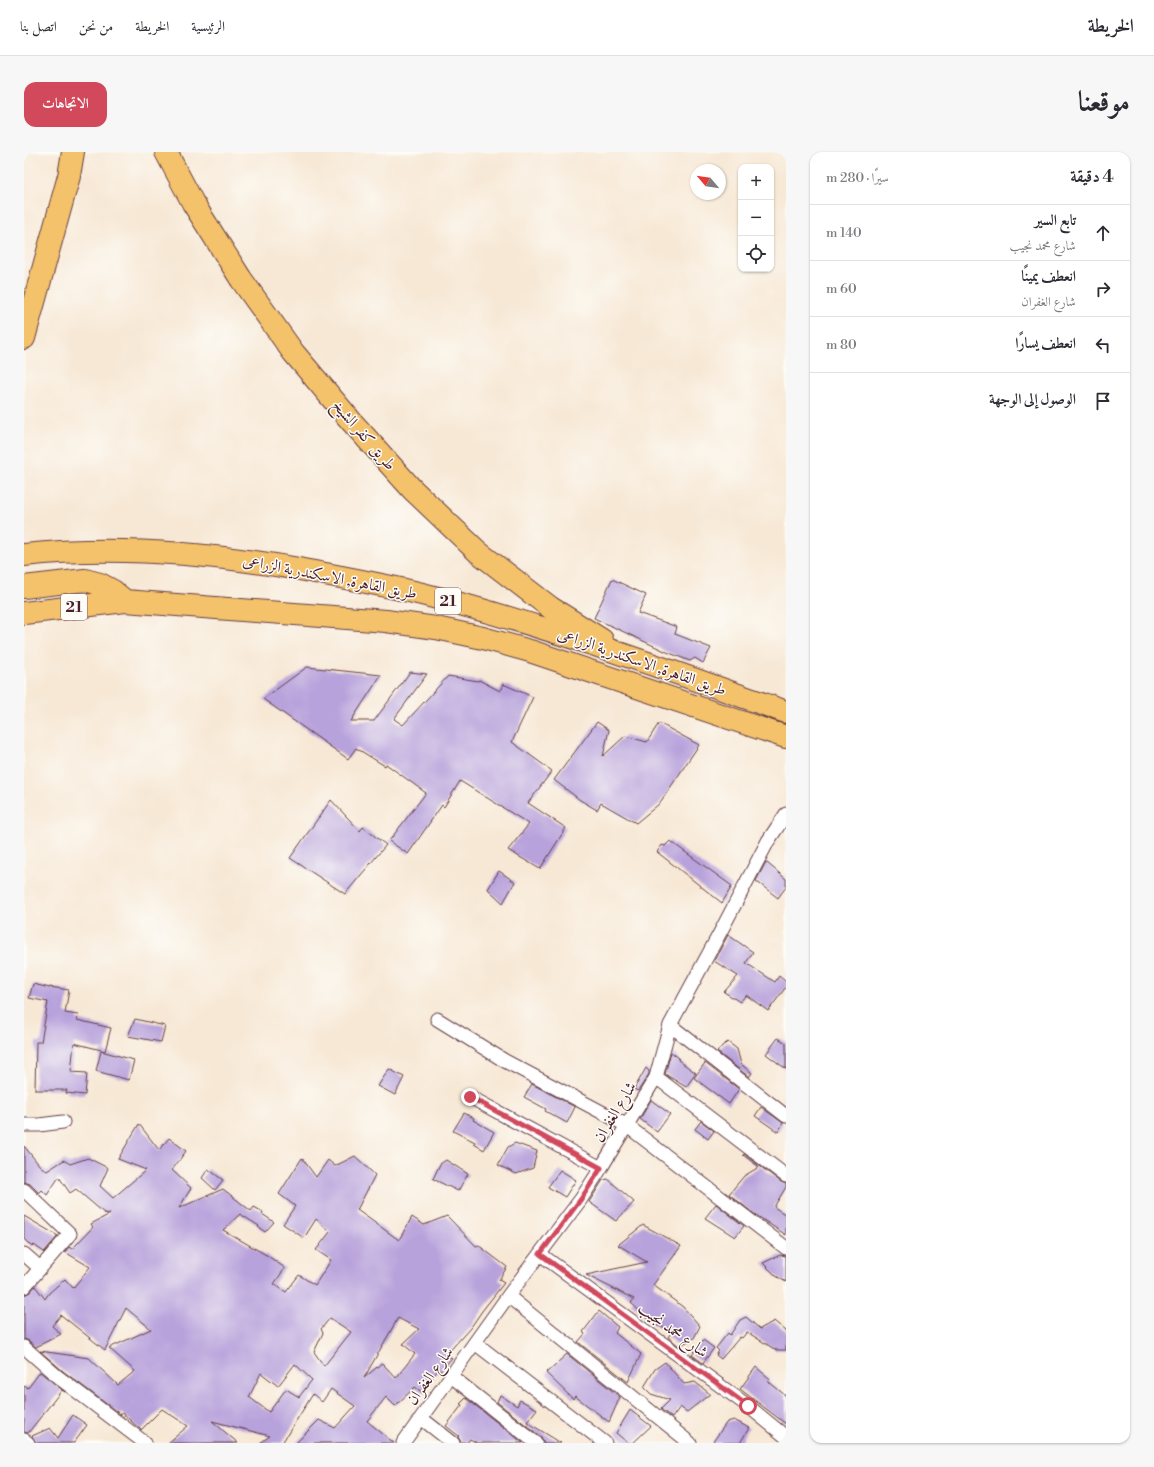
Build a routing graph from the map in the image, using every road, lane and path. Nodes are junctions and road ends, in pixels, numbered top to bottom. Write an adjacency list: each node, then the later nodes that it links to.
1 (73, 152): 3 (highway)
2 (166, 152): 8 (highway, طريق كفر الشيخ)
3 (24, 338)
4 (24, 555): 8 (highway, طريق القاهرة, الاسكندرية الزراعى / 21)
5 (24, 587): 6 (highway)
6 (125, 601): 7 (highway, طريق القاهرة, الاسكندرية الزراعى / 21); 10 (highway, طريق القاهرة, الاسكندرية الزراعى / 21)
7 (24, 613)
8 (628, 656): 9 (highway, طريق القاهرة, الاسكندرية الزراعى / 21)
9 (786, 712)
10 (786, 737)
11 (786, 814): 13 (street, شارع الغفران)
12 (437, 1019): 19 (street)
13 (670, 1025): 14 (street, شارع الغفران); 16 (street)
14 (656, 1077): 19 (street, شارع الغفران); 21 (street)
15 (470, 1097): 20 (street)
16 (786, 1116)
17 (63, 1122): 18 (street)
18 (24, 1125)
19 (626, 1125): 20 (street, شارع الغفران); 23 (street)
20 (601, 1168): 25 (street, شارع الغفران)
21 (786, 1176)
22 (24, 1190): 26 (street)
23 (786, 1248)
24 (24, 1254): 26 (street)
25 (540, 1254): 28 (street, شارع الغفران); 33 (street, شارع محمد نجيب)
26 (40, 1268): 27 (street)
27 (24, 1287)
28 (508, 1296): 29 (street, شارع الغفران); 41 (street)
29 (475, 1343): 31 (street, شارع الغفران); 40 (street)
30 (24, 1347): 36 (street)
31 (451, 1376): 32 (street, شارع الغفران); 39 (street)
32 (421, 1418): 37 (street, شارع الغفران); 38 (street)
33 (786, 1437)
34 (24, 1440): 35 (street)
35 (28, 1443)
36 (145, 1443)
37 (403, 1443)
38 (453, 1443)
39 (536, 1443)
40 (605, 1443)
41 (690, 1443)

